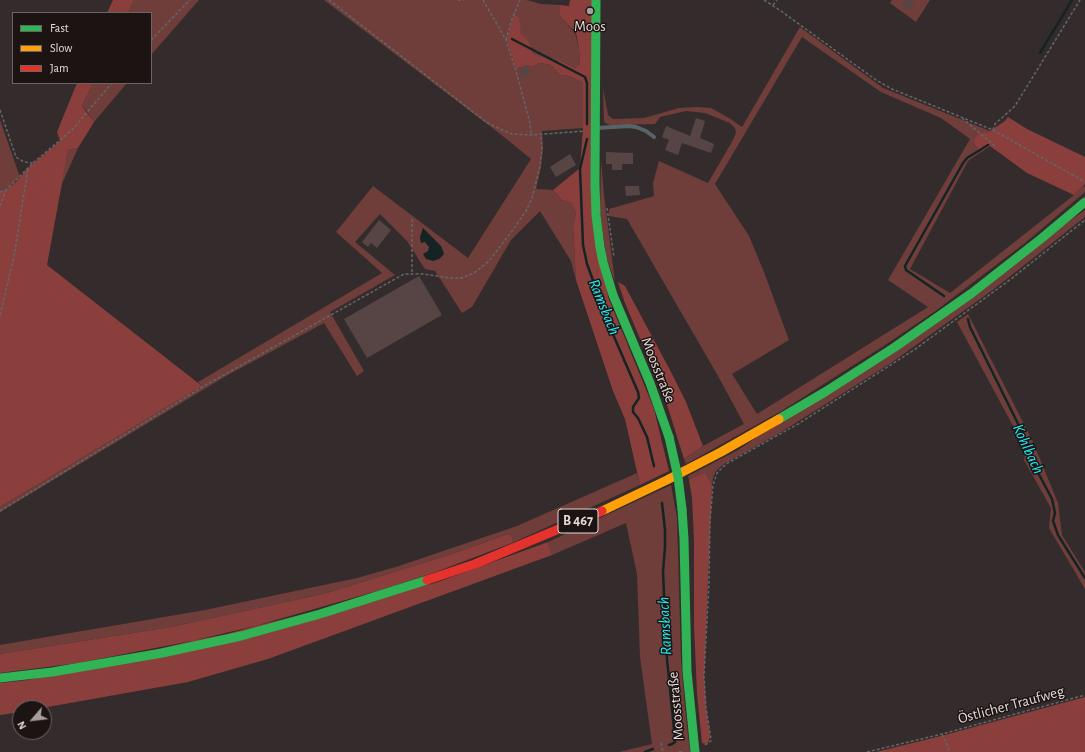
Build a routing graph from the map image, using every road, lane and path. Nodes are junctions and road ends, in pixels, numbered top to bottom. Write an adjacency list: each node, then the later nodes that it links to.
1 (190, 0): 12 (path)
2 (329, 0): 19 (path)
3 (458, 0): 4 (path)
4 (464, 0)
5 (483, 0): 13 (path)
6 (520, 0): 13 (path)
7 (596, 0): 17 (main road, Moosstraße)
8 (764, 0): 11 (path)
9 (777, 0): 11 (path)
10 (1080, 0): 18 (path)
11 (773, 5): 16 (path)
12 (152, 39)
13 (506, 40): 19 (path)
14 (111, 84): 23 (path)
15 (0, 110): 23 (path)
16 (961, 117): 18 (path); 22 (path)
17 (596, 129): 20 (path); 21 (lane); 39 (main road, Moosstraße, bridge)
18 (992, 130): 25 (path)
19 (531, 135): 20 (path)
20 (541, 135): 32 (path)
21 (654, 136)
22 (996, 147)
23 (33, 163): 24 (path)
24 (28, 168): 26 (path); 33 (path)
25 (1085, 182)
26 (6, 190): 27 (path); 29 (path)
27 (0, 192)
28 (1085, 202): 35 (main road, B 467)
29 (0, 206)
30 (412, 219): 32 (path)
31 (1085, 220): 39 (path)
32 (412, 274): 34 (path)
33 (0, 315)
34 (0, 511)
35 (0, 678)
36 (1085, 695): 37 (path, Östlicher Traufweg)
37 (942, 734): 41 (path, Östlicher Traufweg); 42 (path)
38 (660, 743): 40 (path)
39 (695, 750)
40 (663, 752)
41 (867, 752)
42 (950, 752)

